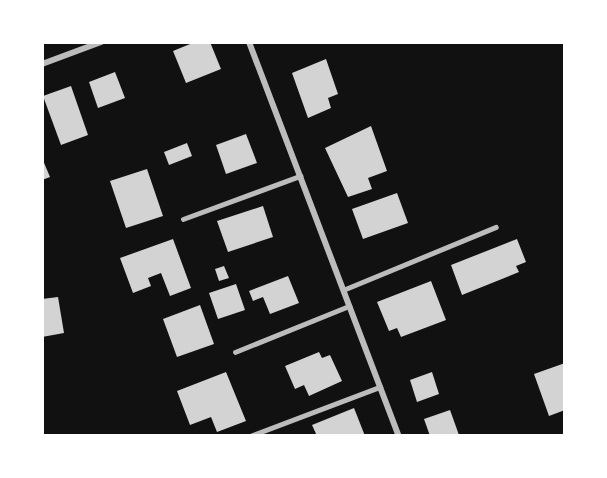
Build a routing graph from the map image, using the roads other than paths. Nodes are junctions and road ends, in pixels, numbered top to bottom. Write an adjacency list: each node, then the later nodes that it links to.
1 (99, 42): 3 (street)
2 (249, 42): 4 (street)
3 (42, 64)
4 (300, 176): 5 (lane); 7 (street)
5 (183, 219)
6 (496, 227): 7 (lane)
7 (343, 290): 8 (street)
8 (350, 306): 9 (lane); 10 (street)
9 (235, 352)
10 (380, 387): 11 (lane); 12 (street)
11 (250, 436)
12 (399, 436)

